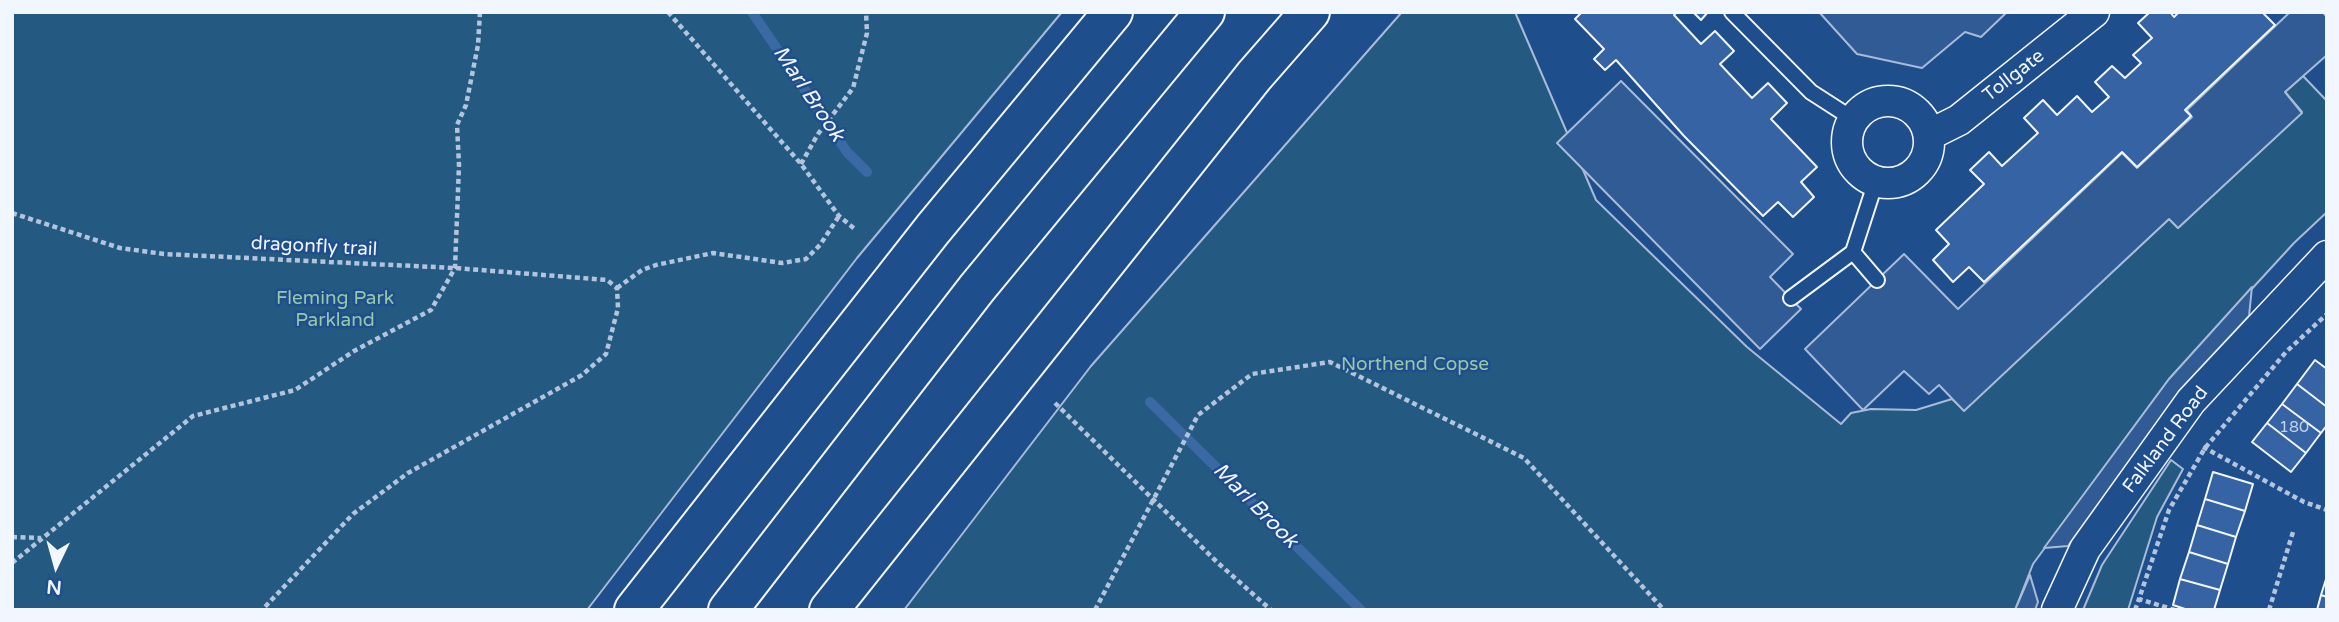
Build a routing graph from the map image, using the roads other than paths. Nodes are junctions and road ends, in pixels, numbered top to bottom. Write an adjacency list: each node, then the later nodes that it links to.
1 (1113, 12): 13 (highway)
2 (1205, 12): 14 (highway)
3 (1311, 12): 15 (highway)
4 (1732, 12): 6 (lane)
5 (2092, 13): 7 (street, Tollgate)
6 (1853, 119): 7 (street); 8 (street)
7 (1929, 135): 8 (street)
8 (1876, 181): 9 (lane)
9 (1853, 251): 11 (lane); 12 (lane)
10 (2327, 257): 16 (street, Falkland Road)
11 (1877, 279)
12 (1791, 298)
13 (634, 610)
14 (728, 610)
15 (829, 610)
16 (2057, 610)

